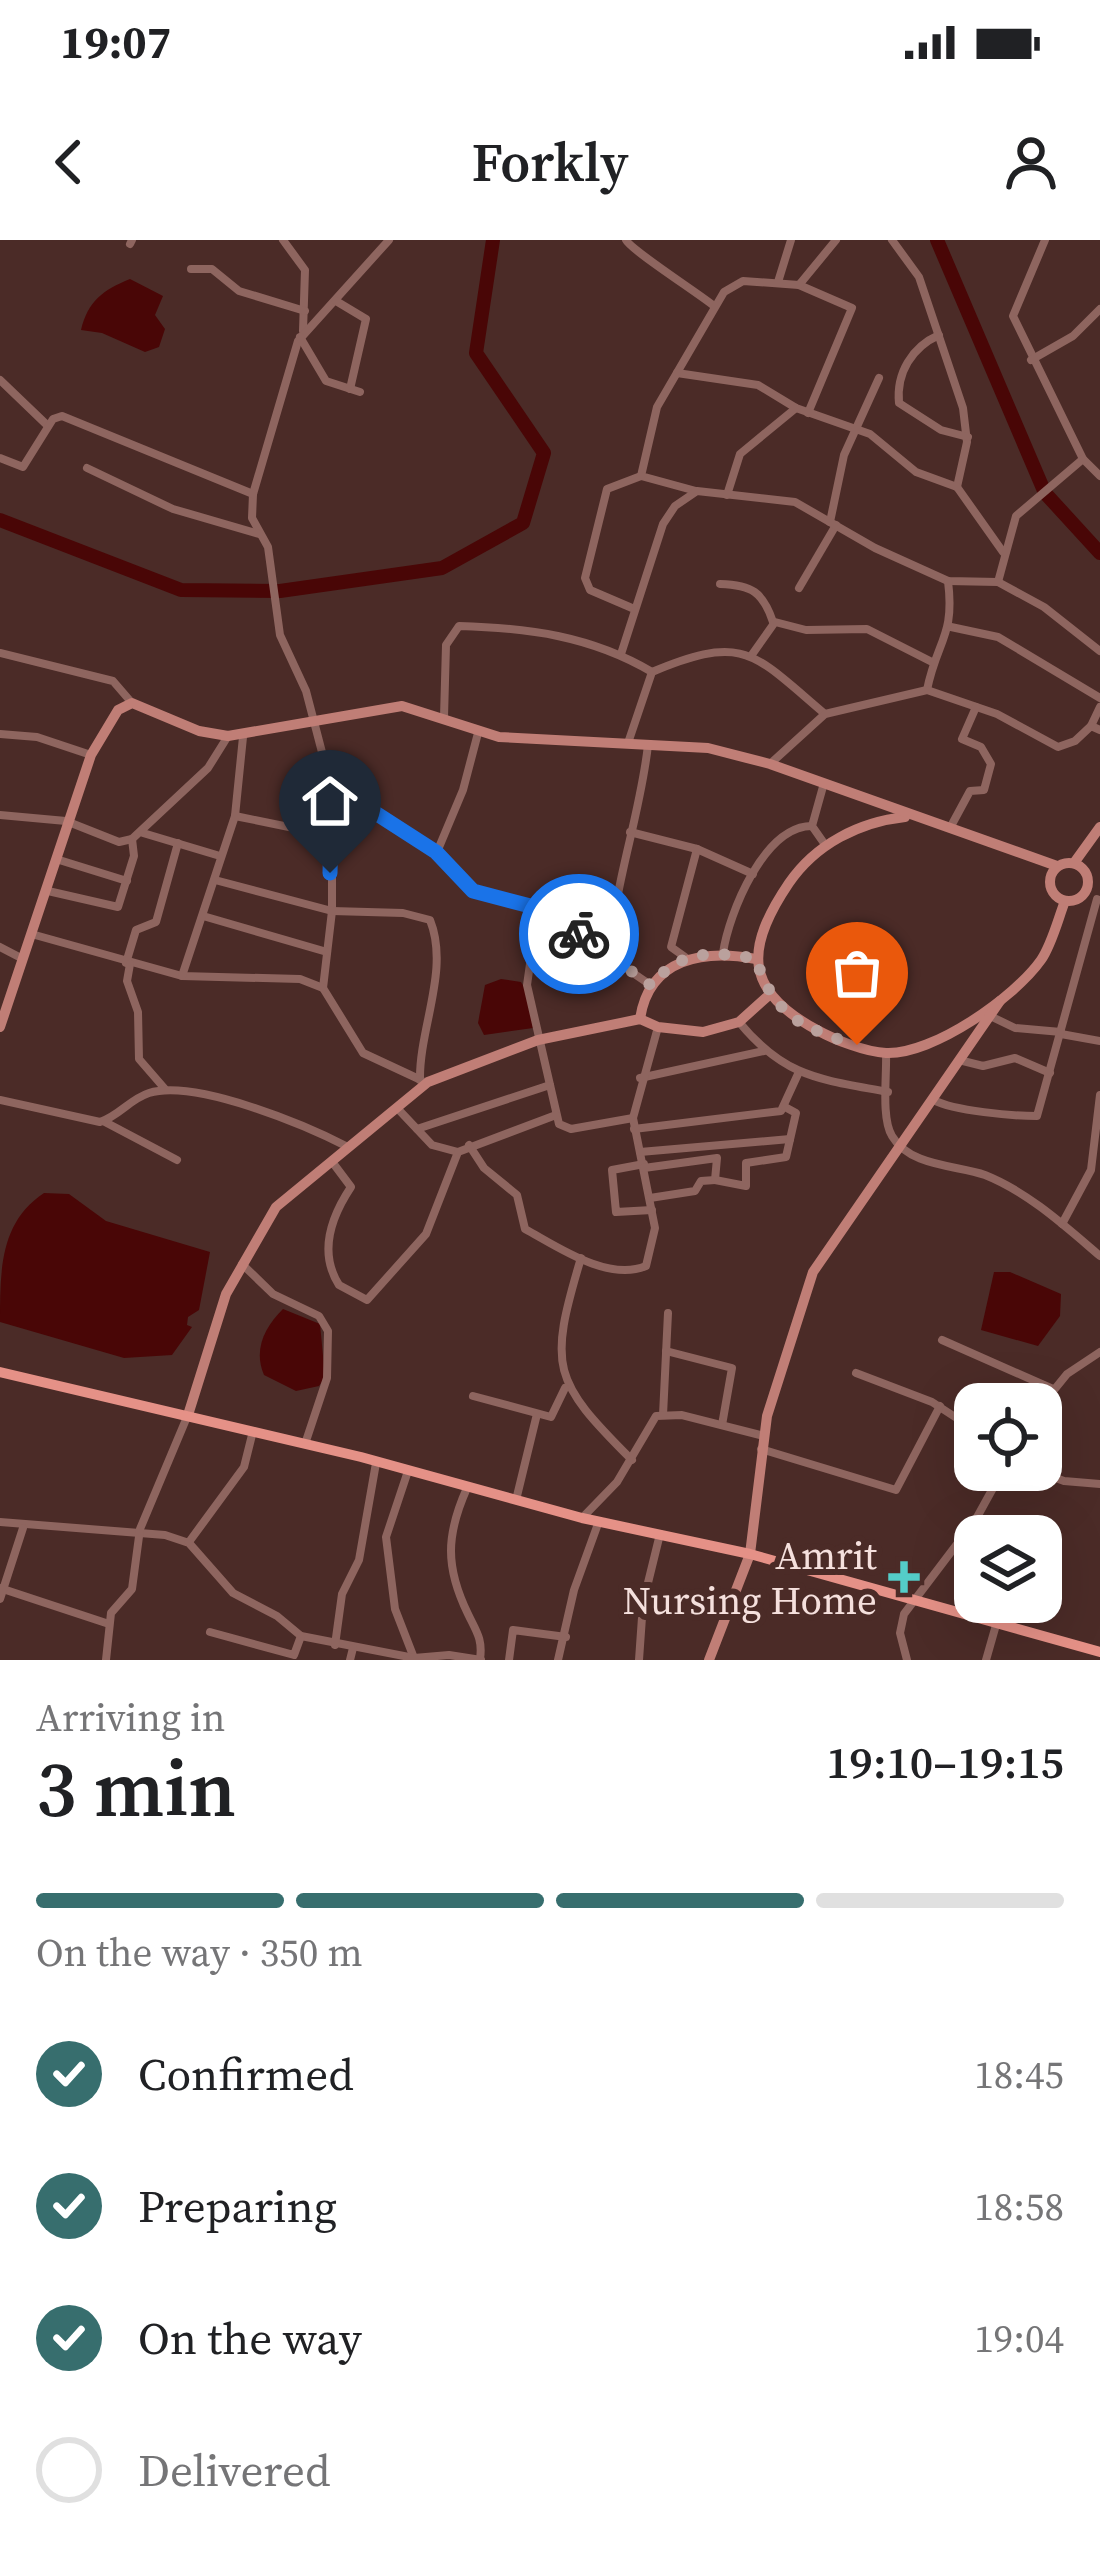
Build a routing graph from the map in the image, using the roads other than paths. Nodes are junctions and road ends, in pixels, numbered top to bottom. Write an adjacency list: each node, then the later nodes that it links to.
1 (389, 240): 11 (street)
2 (626, 240): 12 (street)
3 (791, 240): 9 (street)
4 (836, 240): 10 (street)
5 (892, 240): 16 (street)
6 (1045, 240): 17 (street)
7 (286, 241): 14 (street)
8 (191, 269): 14 (street)
9 (778, 282): 10 (street); 12 (street)
10 (800, 285): 22 (street)
11 (336, 302): 15 (street); 15 (street)
12 (715, 306): 18 (street)
13 (1100, 309): 17 (street)
14 (305, 311): 15 (street)
15 (302, 335): 33 (street)
16 (939, 335): 25 (street); 25 (street)
17 (1031, 360): 27 (street)
18 (677, 373): 21 (street); 29 (street)
19 (879, 378): 24 (street)
20 (0, 380): 23 (street)
21 (796, 408): 22 (street); 34 (street)
22 (808, 413): 24 (street)
23 (48, 426): 26 (street); 33 (street)
24 (855, 428): 31 (street); 35 (street)
25 (968, 437): 31 (street)
26 (0, 458)
27 (1083, 458): 30 (street); 37 (street)
28 (86, 468): 36 (street)
29 (641, 476): 32 (street); 42 (street)
30 (1100, 476)
31 (957, 487): 37 (street)
32 (697, 491): 34 (street); 42 (street)
33 (253, 494): 36 (street)
34 (727, 495): 35 (street)
35 (833, 524): 38 (street); 41 (street)
36 (260, 535): 57 (street)
37 (1003, 552): 39 (street)
38 (948, 580): 39 (street); 44 (street)
39 (998, 582): 45 (street)
40 (720, 584): 43 (street)
41 (799, 588)
42 (632, 608): 47 (street)
43 (773, 622): 48 (street); 49 (street)
44 (951, 627): 49 (street); 53 (street)
45 (1100, 651)
46 (0, 652): 52 (street)
47 (621, 654): 50 (street); 56 (street)
48 (751, 656): 50 (street); 55 (street)
49 (932, 662): 51 (street)
50 (652, 672): 63 (street)
51 (927, 690): 54 (street); 55 (street)
52 (132, 703): 61 (street); 65 (street)
53 (1100, 703): 58 (street)
54 (976, 707): 58 (street); 75 (street)
55 (824, 714): 66 (street)
56 (444, 717): 57 (street); 59 (street)
57 (317, 724): 62 (street); 68 (street)
58 (1096, 728)
59 (478, 733): 63 (street); 82 (street)
60 (0, 734): 65 (street)
61 (228, 736): 62 (street); 78 (street)
62 (243, 737): 70 (street)
63 (628, 743): 64 (street)
64 (648, 745): 66 (street); 76 (street)
65 (91, 755): 72 (street)
66 (770, 764): 67 (street)
67 (824, 783): 71 (street); 73 (street)
68 (332, 785): 77 (street); 82 (street)
69 (0, 815): 72 (street)
70 (235, 816): 77 (street); 83 (street)
71 (914, 816): 75 (street); 80 (street)
72 (65, 821): 78 (street); 84 (street)
73 (812, 826): 80 (street); 87 (street)
74 (1100, 827): 85 (street)
75 (950, 828): 86 (street)
76 (630, 832): 81 (street); 100 (street)
77 (328, 835): 94 (street)
78 (137, 836): 79 (street); 89 (street)
79 (178, 843): 83 (street); 104 (street)
80 (826, 847): 102 (street)
81 (697, 849): 87 (street); 101 (street)
82 (436, 852): 93 (street)
83 (220, 856): 88 (street)
84 (56, 859): 89 (street); 90 (street)
85 (1074, 863): 86 (street); 91 (street)
86 (1057, 866): 92 (street)
87 (753, 874): 99 (street)
88 (215, 880): 94 (street); 95 (street)
89 (128, 881): 90 (street)
90 (47, 891): 96 (street)
91 (1094, 898): 92 (street); 115 (street)
92 (1065, 901): 109 (street)
93 (538, 908): 100 (street); 116 (street)
94 (332, 910): 98 (street); 124 (street)
95 (203, 916): 98 (street); 105 (street)
96 (35, 935): 103 (street); 104 (street)
97 (0, 947): 103 (street)
98 (327, 952): 107 (street)
99 (723, 952): 101 (street); 102 (street)
100 (610, 956): 106 (street)
101 (685, 957): 106 (street)
102 (756, 959): 108 (street)
103 (25, 960): 113 (street)
104 (128, 964): 105 (street); 126 (street)
105 (182, 976): 107 (street)
106 (652, 986): 111 (street)
107 (323, 988): 124 (street)
108 (768, 996): 112 (street); 119 (street)
109 (1000, 1001): 110 (street); 119 (street)
110 (990, 1016): 115 (street); 120 (street)
111 (640, 1018): 114 (street); 116 (street)
112 (740, 1022): 114 (street); 118 (street)
113 (0, 1027)
114 (658, 1028): 123 (street)
115 (1061, 1033): 117 (street); 121 (street)
116 (538, 1040): 124 (street); 125 (street)
117 (1100, 1041)
118 (764, 1051): 122 (street); 123 (street)
119 (886, 1053): 127 (street)
120 (959, 1060): 121 (street); 130 (street)
121 (1050, 1073): 130 (street)
122 (798, 1074): 127 (street); 131 (street)
123 (640, 1078): 134 (street)
124 (424, 1081): 132 (street)
125 (550, 1085): 133 (street); 136 (street)
126 (166, 1090): 135 (street); 141 (street)
127 (887, 1092): 140 (street)
128 (1100, 1095): 150 (street)
129 (0, 1100): 135 (street)
130 (934, 1100): 140 (street)
131 (785, 1107): 137 (street); 138 (street)
132 (398, 1109): 136 (street); 141 (street)
133 (556, 1115): 134 (street); 139 (street)
134 (632, 1118): 137 (street)
135 (104, 1121): 144 (street)
136 (417, 1129): 142 (street)
137 (634, 1129): 143 (street)
138 (790, 1138): 143 (street); 147 (street)
139 (470, 1145): 142 (street); 152 (street)
140 (901, 1146): 150 (street); 171 (street)
141 (350, 1148): 145 (street)
142 (458, 1152): 145 (street)
143 (640, 1152): 146 (street)
144 (177, 1160)
145 (333, 1163): 153 (street)
146 (644, 1166): 147 (street); 148 (street); 149 (street)
147 (715, 1180): 148 (street)
148 (650, 1198): 149 (street)
149 (652, 1210): 152 (street)
150 (1062, 1224): 151 (street)
151 (1100, 1256)
152 (580, 1258): 162 (street)
153 (241, 1263): 166 (street); 172 (street)
154 (668, 1313): 156 (street)
155 (942, 1340): 160 (street)
156 (666, 1352): 167 (street); 169 (street)
157 (1100, 1352): 161 (street)
158 (0, 1372): 166 (main road)
159 (856, 1372): 164 (street)
160 (1039, 1383)
161 (1061, 1383)
162 (565, 1387): 165 (street); 173 (street)
163 (472, 1396): 165 (street)
164 (940, 1406): 168 (street); 171 (street)
165 (537, 1414): 180 (street)
166 (188, 1415): 170 (main road); 185 (street)
167 (663, 1415): 169 (street); 173 (street)
168 (954, 1416)
169 (722, 1425): 171 (street)
170 (253, 1431): 172 (main road); 187 (street)
171 (762, 1443): 188 (street)
172 (304, 1444): 174 (main road)
173 (632, 1460): 181 (street)
174 (376, 1463): 175 (main road); 196 (street)
175 (409, 1471): 178 (main road); 199 (street)
176 (1062, 1480): 177 (street)
177 (1100, 1484)
178 (467, 1488): 180 (main road); 200 (street)
179 (991, 1491): 190 (street)
180 (515, 1500): 181 (main road)
181 (582, 1518): 182 (main road)
182 (598, 1521): 186 (main road); 195 (street)
183 (0, 1522): 184 (street)
184 (23, 1528): 185 (street); 189 (street)
185 (140, 1529): 187 (street); 191 (street)
186 (660, 1534): 188 (main road); 205 (street)
187 (189, 1543): 194 (street)
188 (750, 1554): 190 (main road); 206 (street)
189 (1, 1592): 191 (street)
190 (912, 1599): 192 (main road); 207 (street)
191 (109, 1624): 201 (street)
192 (996, 1625): 198 (main road); 208 (street)
193 (210, 1632): 194 (street)
194 (301, 1636): 196 (street)
195 (566, 1637): 203 (street); 204 (street)
196 (334, 1645): 197 (street)
197 (352, 1648): 199 (street); 202 (street)
198 (1100, 1652)
199 (414, 1658): 200 (street)
200 (480, 1659)
201 (106, 1660)
202 (350, 1660)
203 (509, 1660)
204 (558, 1660)
205 (639, 1660)
206 (709, 1660)
207 (907, 1660)
208 (986, 1660)

